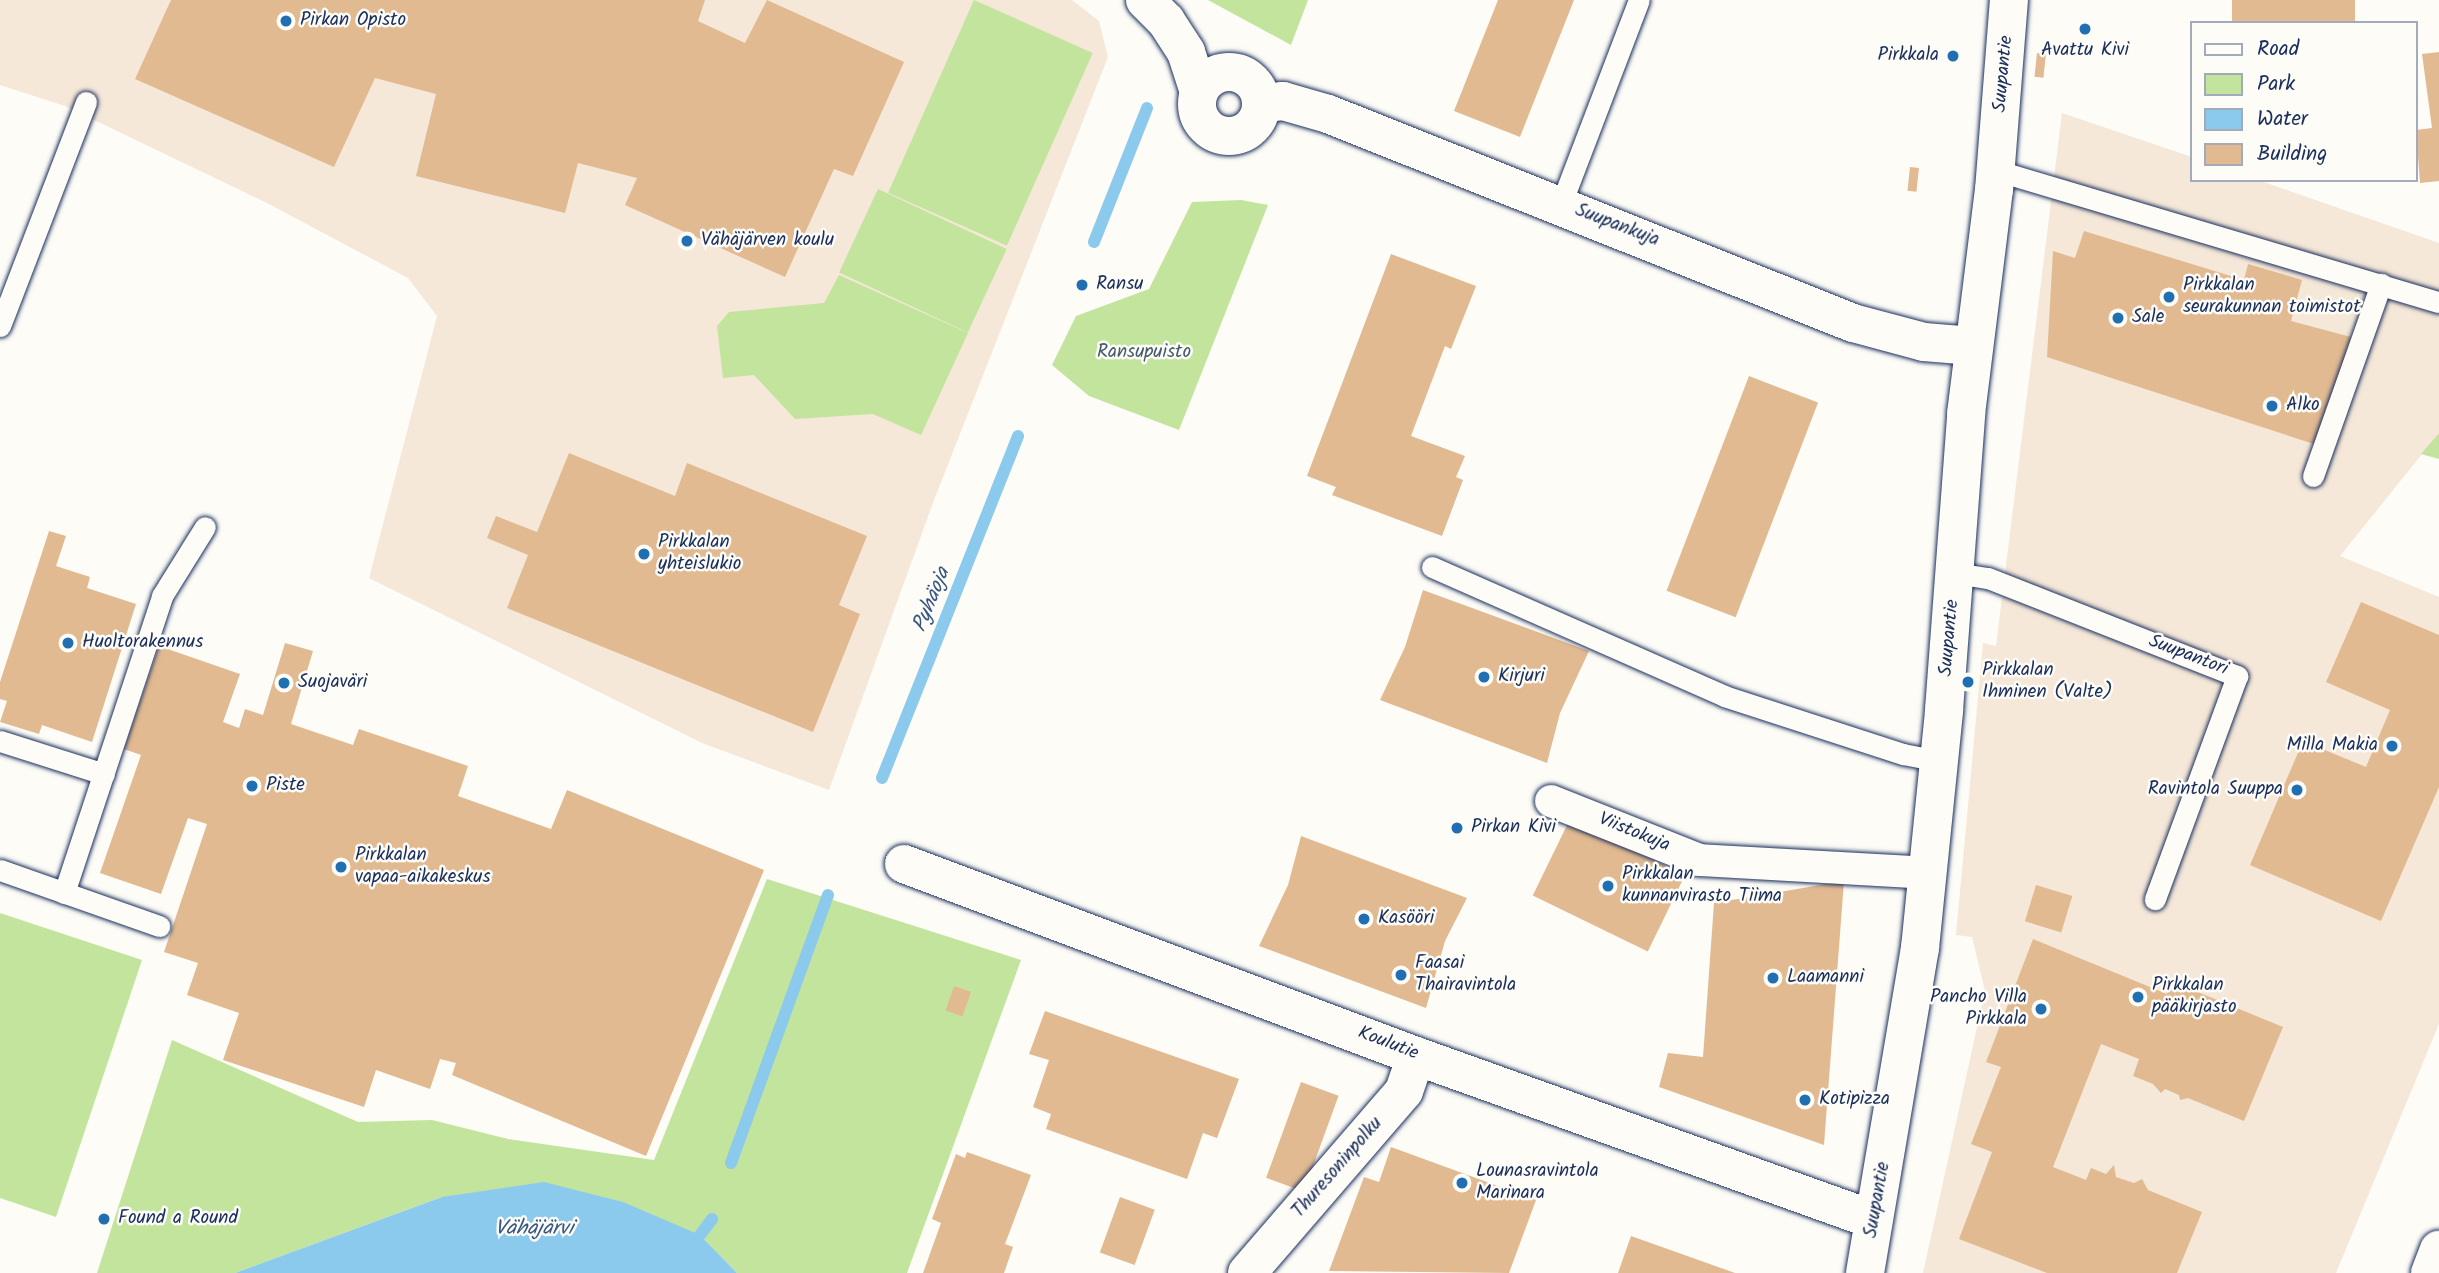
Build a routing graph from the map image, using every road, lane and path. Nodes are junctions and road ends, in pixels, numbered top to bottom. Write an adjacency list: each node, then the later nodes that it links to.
1 (1145, 0): 6 (street, Suupankuja)
2 (1639, 0): 6 (lane)
3 (2009, 0): 5 (street, Suupantie)
4 (86, 102): 9 (lane)
5 (1995, 170): 7 (lane); 10 (street, Suupantie)
6 (1562, 204): 10 (street, Suupankuja)
7 (2381, 284): 8 (lane); 11 (lane)
8 (2439, 302)
9 (0, 326)
10 (1973, 346): 14 (street, Suupantie)
11 (2313, 476)
12 (205, 527): 17 (lane)
13 (1432, 567): 16 (lane)
14 (1955, 573): 16 (street, Suupantie); 23 (lane, Suupantori)
15 (0, 741): 17 (lane)
16 (1940, 761): 21 (street, Suupantie)
17 (104, 774): 22 (lane)
18 (1550, 802): 21 (street, Viistokuja)
19 (904, 864): 25 (street, Koulutie)
20 (0, 870): 22 (lane)
21 (1928, 873): 26 (street, Suupantie)
22 (64, 893): 24 (lane)
23 (2155, 899)
24 (159, 926)
25 (1416, 1056): 26 (street, Koulutie); 28 (street, Thuresoninpolku)
26 (1874, 1220): 29 (street, Suupantie)
27 (2439, 1250): 30 (street)
28 (1247, 1273)
29 (1865, 1273)
30 (2430, 1273)

